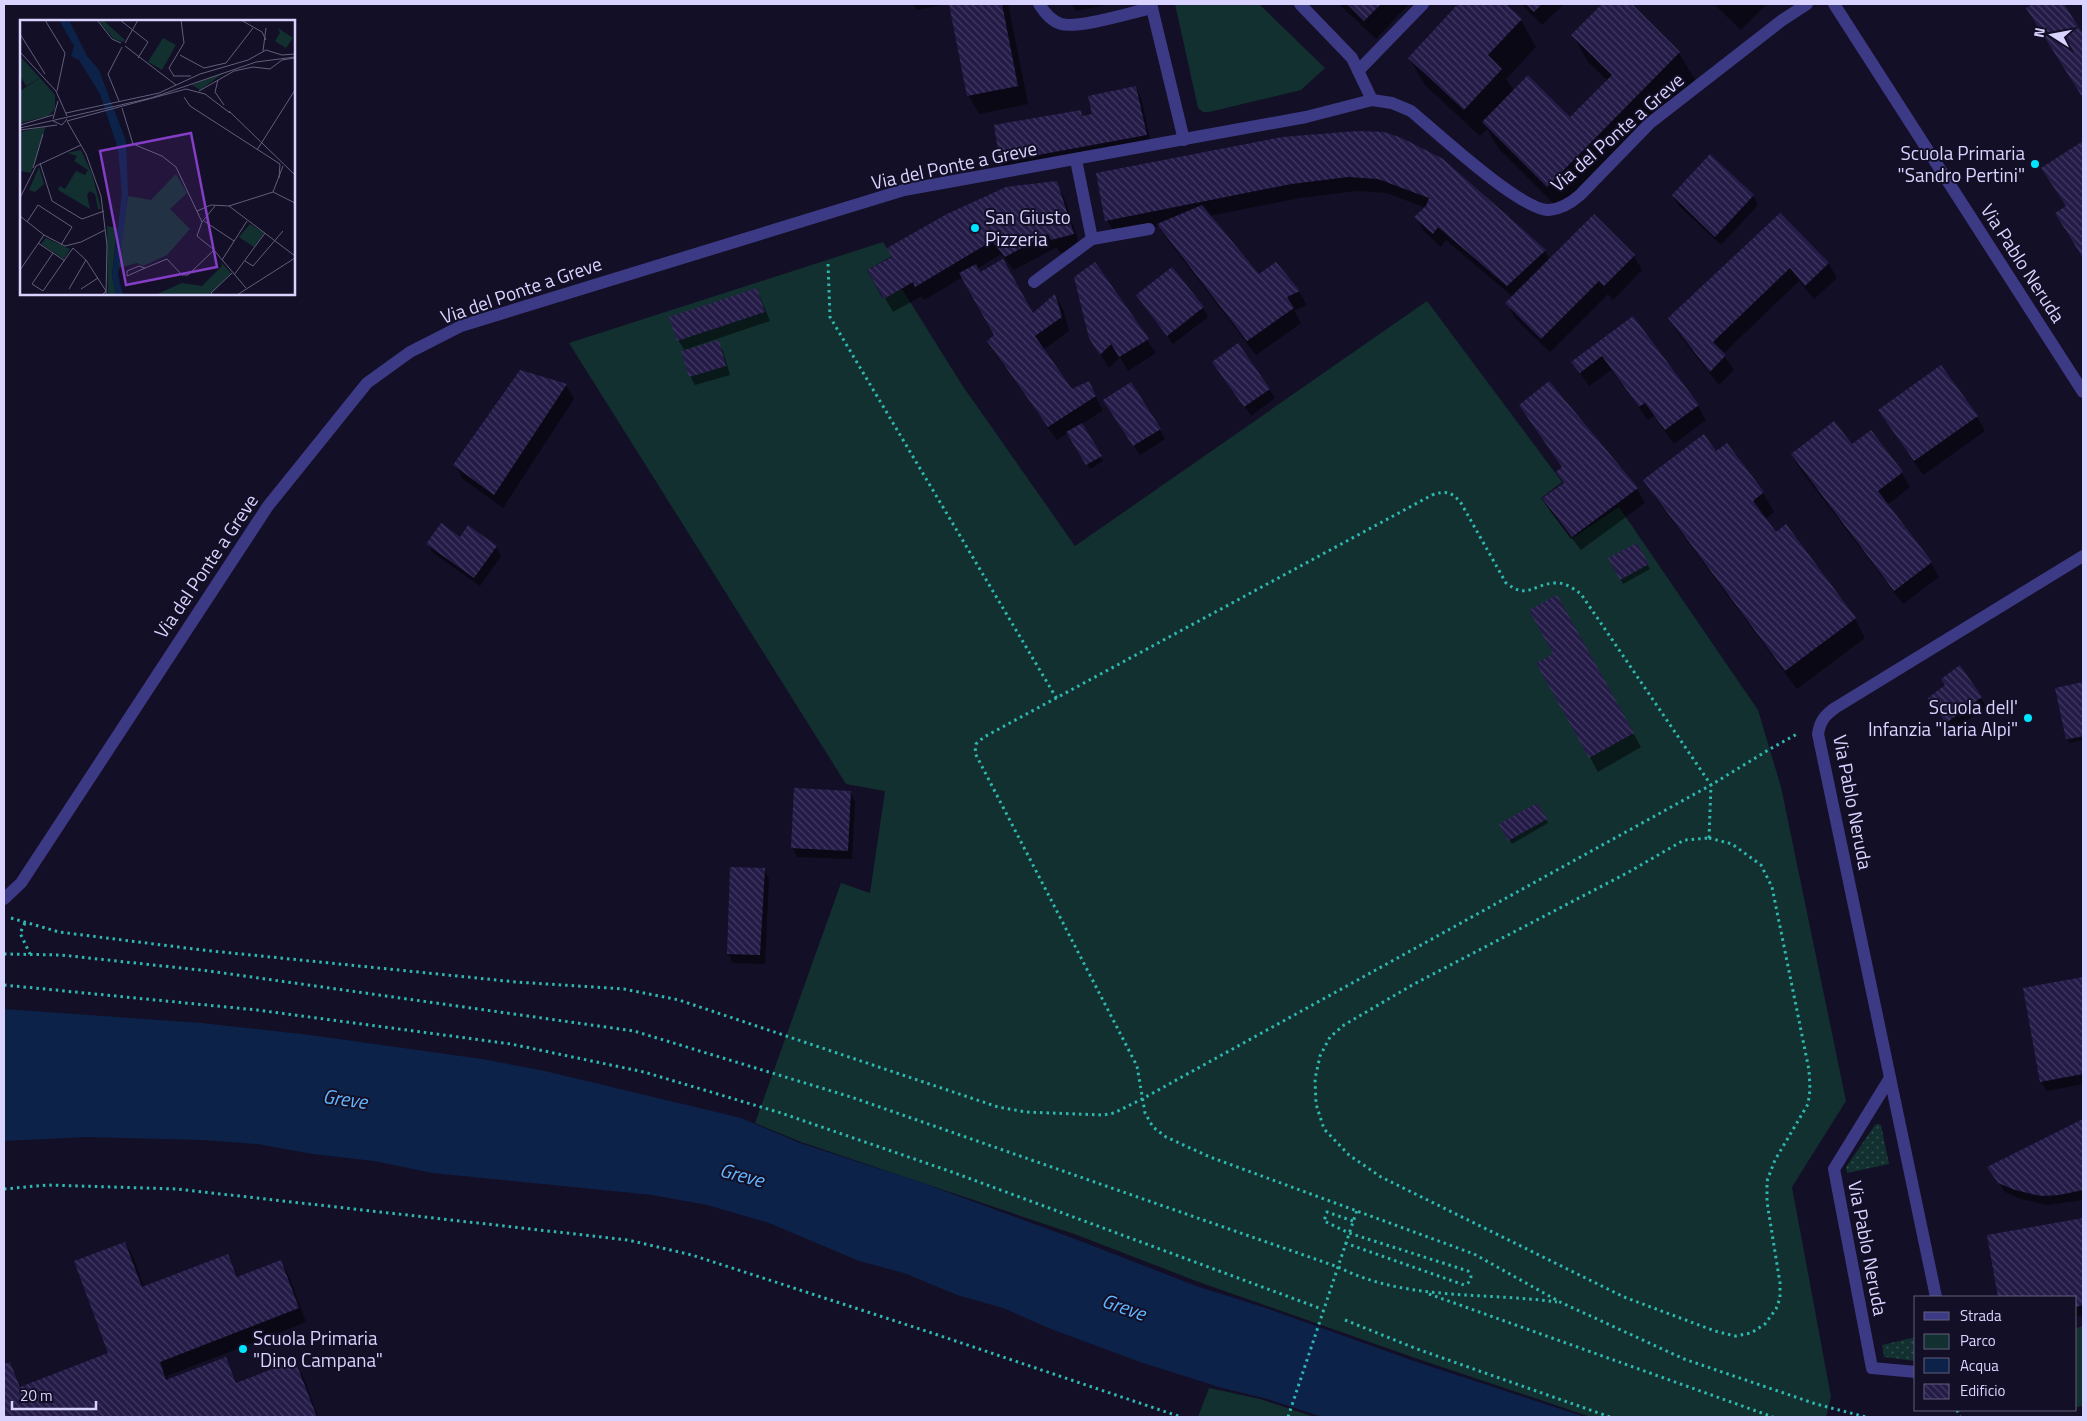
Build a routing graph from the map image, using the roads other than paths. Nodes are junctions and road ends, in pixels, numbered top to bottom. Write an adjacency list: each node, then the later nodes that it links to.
1 (1039, 4): 7 (street)
2 (1300, 4): 9 (street)
3 (1424, 4): 9 (street)
4 (1795, 4): 8 (street)
5 (1807, 4): 8 (street, Via del Ponte a Greve)
6 (1834, 4): 16 (street, Via Pablo Neruda)
7 (1152, 6): 11 (street)
8 (1782, 21): 10 (street, Via del Ponte a Greve)
9 (1358, 71): 10 (street)
10 (1372, 100): 11 (street, Via del Ponte a Greve)
11 (1184, 140): 12 (street, Via del Ponte a Greve)
12 (1076, 160): 14 (street); 18 (street, Via del Ponte a Greve)
13 (1149, 229): 14 (street)
14 (1092, 240): 15 (street)
15 (1034, 282)
16 (2083, 392)
17 (2083, 556): 19 (street, Via Pablo Neruda)
18 (4, 899)
19 (1890, 1078): 20 (street, Via Pablo Neruda); 21 (street, Via Pablo Neruda)
20 (1936, 1296)
21 (1914, 1372)

